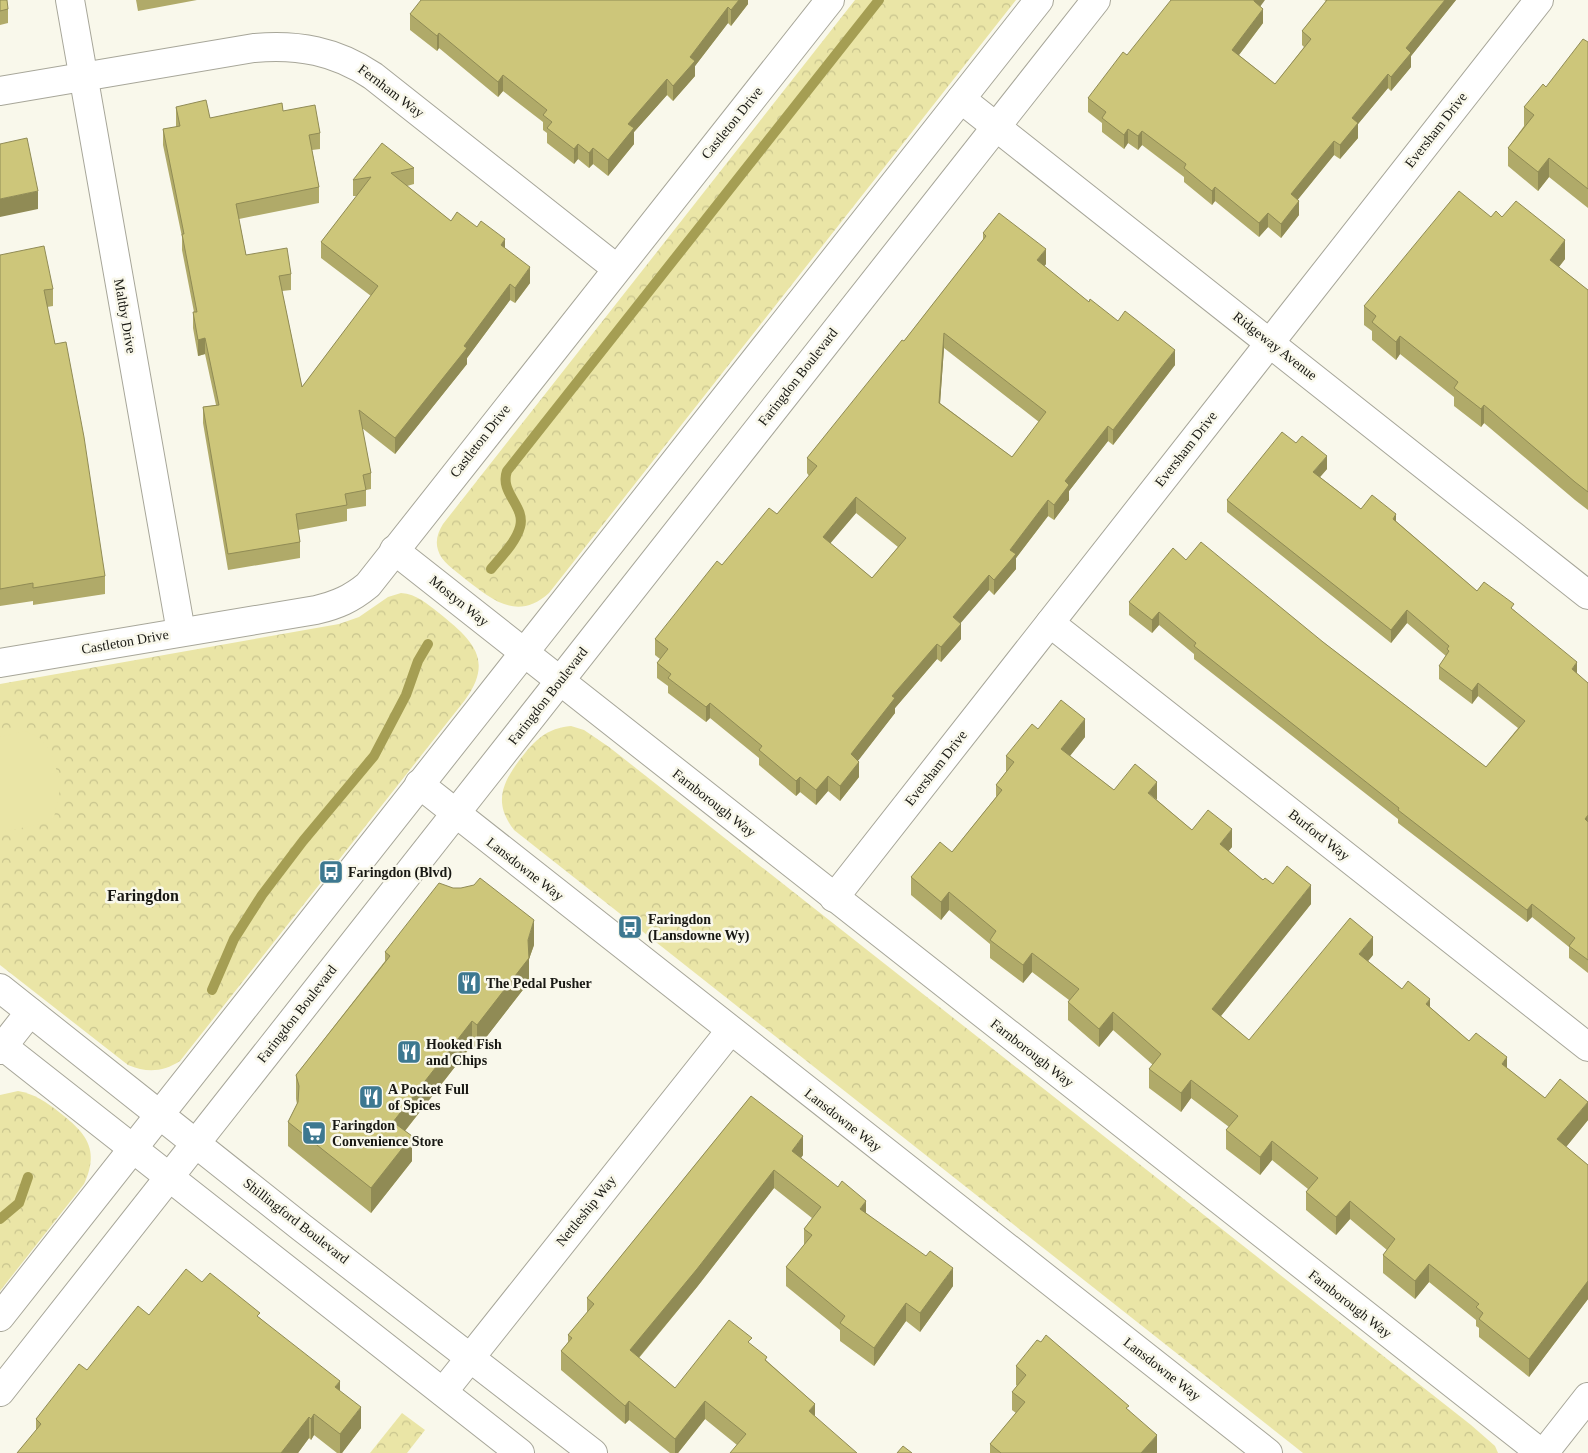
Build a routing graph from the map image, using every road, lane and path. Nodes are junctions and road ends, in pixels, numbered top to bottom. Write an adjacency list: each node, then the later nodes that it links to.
1 (70, 0): 6 (street, Maltby Drive)
2 (830, 0): 10 (street, Castleton Drive)
3 (1039, 0): 8 (street)
4 (1096, 0): 9 (street, Faringdon Boulevard)
5 (1539, 0): 11 (street, Eversham Drive)
6 (83, 77): 7 (street, Fernham Way); 10 (street, Fernham Way); 15 (street, Maltby Drive)
7 (0, 91)
8 (961, 100): 9 (street, Ridgeway Avenue); 16 (street)
9 (995, 126): 11 (street, Ridgeway Avenue); 18 (street, Faringdon Boulevard)
10 (616, 268): 12 (street, Castleton Drive)
11 (1269, 342): 13 (street, Ridgeway Avenue); 14 (street, Eversham Drive)
12 (394, 550): 15 (street, Castleton Drive); 16 (street, Mostyn Way)
13 (1588, 595)
14 (1050, 624): 21 (street, Eversham Drive); 26 (street, Burford Way)
15 (182, 632): 17 (street, Castleton Drive)
16 (524, 653): 18 (street, Farnborough Way); 19 (street)
17 (0, 663)
18 (560, 681): 20 (street, Faringdon Boulevard); 21 (street, Farnborough Way)
19 (419, 784): 20 (street, Lansdowne Way); 27 (street)
20 (454, 813): 24 (street, Lansdowne Way); 28 (street, Faringdon Boulevard)
21 (834, 898): 39 (street, Farnborough Way)
22 (0, 988): 23 (street, Shillingford Boulevard)
23 (30, 1012): 25 (street); 27 (street, Shillingford Boulevard)
24 (730, 1031): 32 (street, Nettleship Way); 38 (street, Lansdowne Way)
25 (1, 1047): 29 (street)
26 (1588, 1047)
27 (160, 1113): 28 (street, Shillingford Boulevard); 29 (street)
28 (196, 1142): 30 (street, Faringdon Boulevard); 32 (street, Shillingford Boulevard)
29 (132, 1148): 30 (street); 31 (street)
30 (169, 1177): 33 (street, Faringdon Boulevard); 34 (street)
31 (0, 1317)
32 (470, 1356): 34 (street, Nettleship Way); 37 (street, Shillingford Boulevard)
33 (0, 1392)
34 (443, 1392): 36 (street)
35 (1588, 1397): 39 (street)
36 (520, 1453)
37 (593, 1453)
38 (1268, 1453)
39 (1542, 1453)

